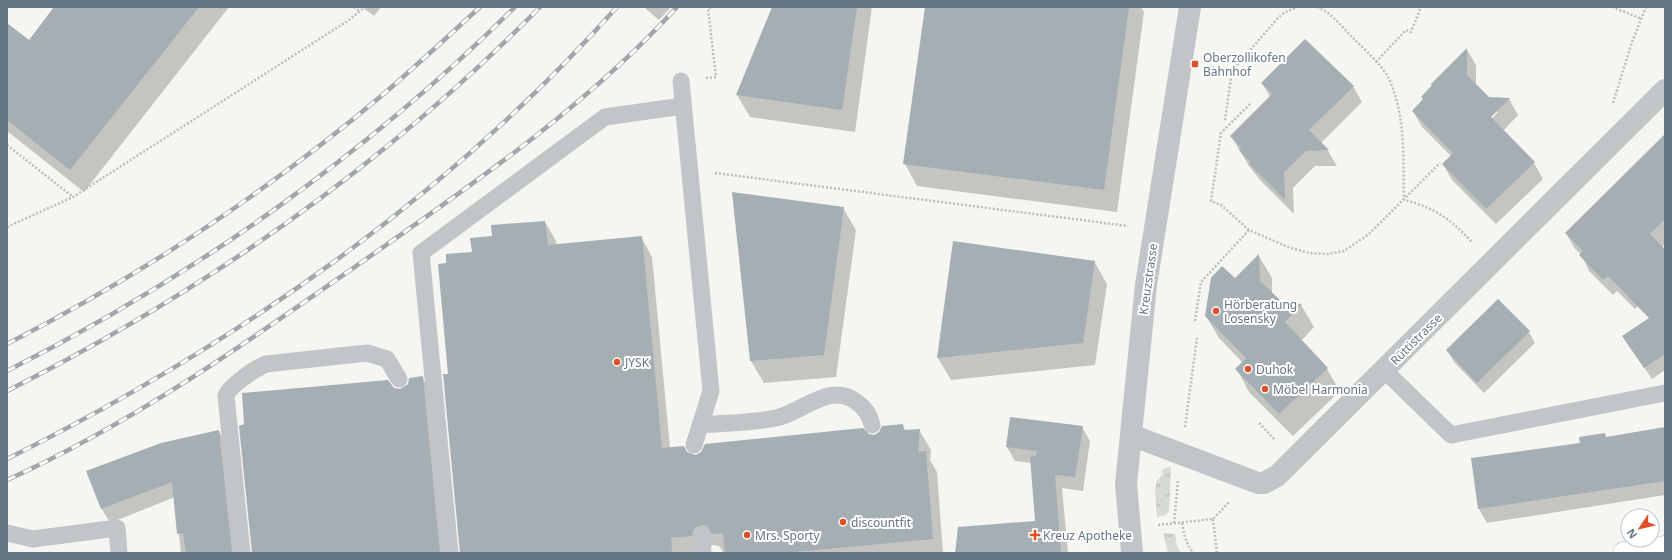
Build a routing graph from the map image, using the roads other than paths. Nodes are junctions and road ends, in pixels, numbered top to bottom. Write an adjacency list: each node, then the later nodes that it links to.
1 (1190, 7): 10 (street, Kreuzstrasse)
2 (681, 81): 4 (lane)
3 (1665, 90): 5 (street, Rüttistrasse)
4 (683, 106): 8 (lane); 17 (lane)
5 (1384, 370): 7 (lane); 10 (street, Rüttistrasse)
6 (399, 379): 16 (lane)
7 (1665, 393)
8 (700, 425): 9 (lane); 11 (lane)
9 (872, 425)
10 (1131, 435): 19 (street, Kreuzstrasse)
11 (694, 445)
12 (7, 534): 15 (lane)
13 (702, 535): 18 (lane)
14 (1665, 548): 20 (main road)
15 (120, 553)
16 (242, 553)
17 (450, 553)
18 (703, 553)
19 (1132, 553)
20 (1624, 553)

